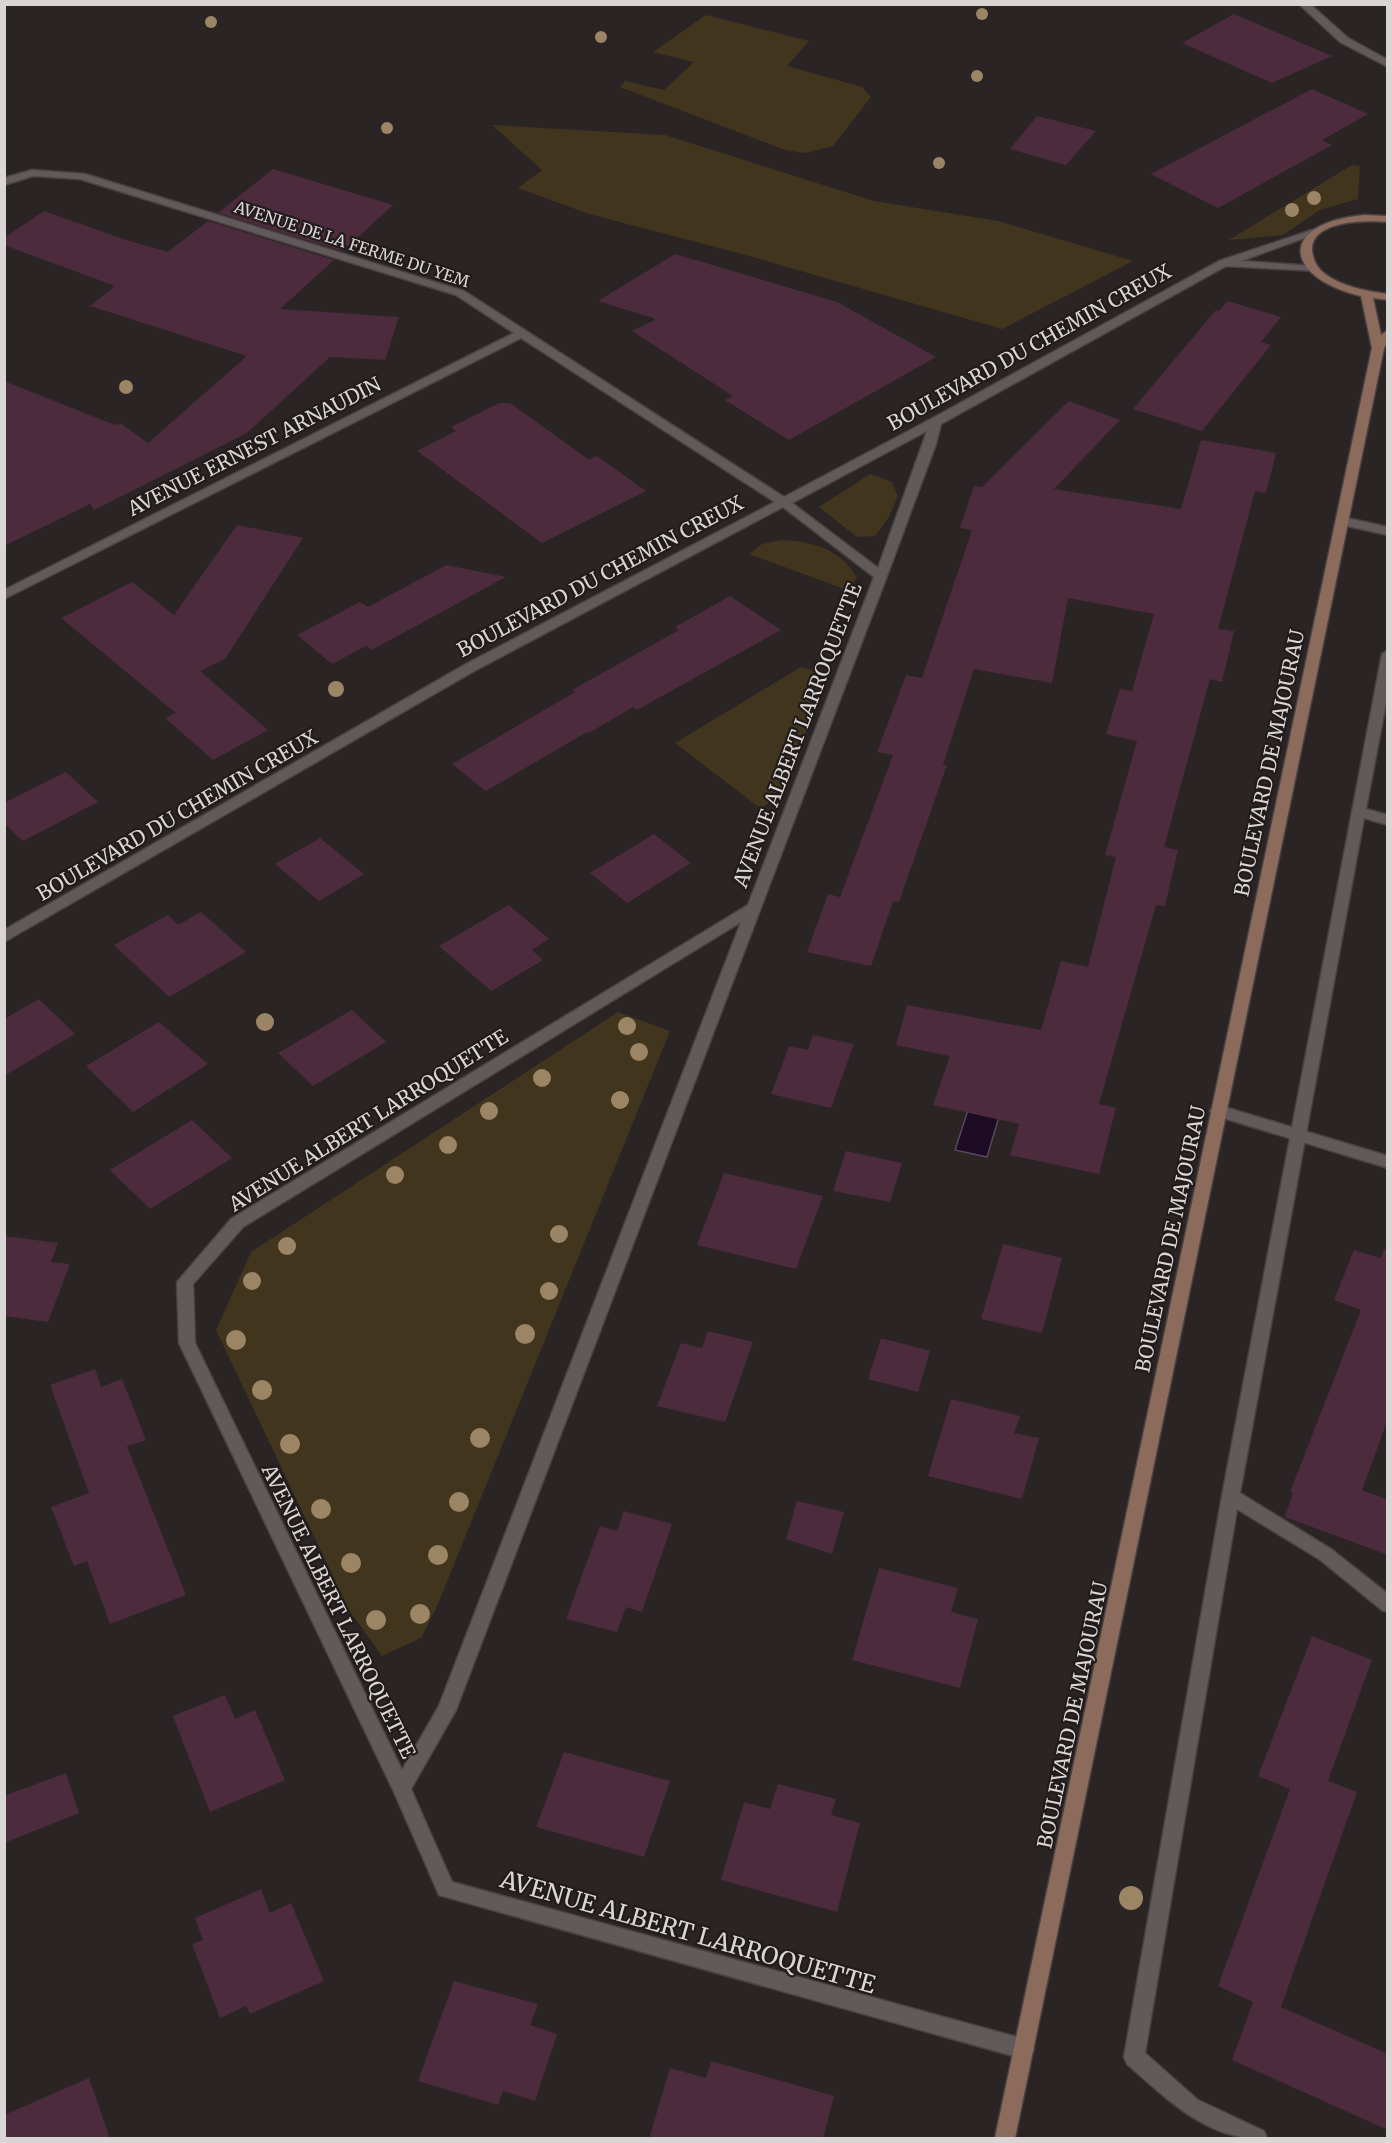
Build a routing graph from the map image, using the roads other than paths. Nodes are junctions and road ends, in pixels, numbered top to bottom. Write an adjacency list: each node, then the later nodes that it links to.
1 (1304, 4): 2 (street)
2 (1388, 64)
3 (4, 182): 11 (street, AVENUE DE LA FERME DU YEM)
4 (1388, 206): 5 (street)
5 (1382, 218): 6 (street)
6 (1316, 232): 7 (street, BOULEVARD DU CHEMIN CREUX); 8 (street)
7 (1223, 263): 8 (street); 14 (street, BOULEVARD DU CHEMIN CREUX)
8 (1314, 269): 9 (street)
9 (1366, 294): 10 (street); 13 (street, BOULEVARD DE MAJOURAU)
10 (1388, 297)
11 (522, 333): 15 (street, AVENUE DE LA FERME DU YEM); 19 (street, AVENUE ERNEST ARNAUDIN)
12 (1388, 333): 13 (street, BOULEVARD DE MAJOURAU)
13 (1378, 348): 16 (street, BOULEVARD DE MAJOURAU)
14 (935, 422): 15 (street, BOULEVARD DU CHEMIN CREUX); 18 (street, AVENUE ALBERT LARROQUETTE)
15 (783, 501): 18 (street, AVENUE ALBERT LARROQUETTE); 24 (street, BOULEVARD DU CHEMIN CREUX)
16 (1342, 521): 17 (street); 25 (street, BOULEVARD DE MAJOURAU)
17 (1388, 531)
18 (881, 576): 23 (street, AVENUE ALBERT LARROQUETTE)
19 (4, 595)
20 (1388, 654): 21 (street)
21 (1357, 811): 22 (street); 26 (street)
22 (1388, 820)
23 (752, 909): 30 (street, AVENUE ALBERT LARROQUETTE); 30 (street, AVENUE ALBERT LARROQUETTE)
24 (4, 937)
25 (1218, 1112): 26 (street); 31 (street, BOULEVARD DE MAJOURAU)
26 (1297, 1134): 27 (street); 28 (street)
27 (1388, 1162)
28 (1231, 1496): 29 (street); 33 (street)
29 (1388, 1605)
30 (401, 1788): 31 (street, AVENUE ALBERT LARROQUETTE)
31 (1024, 2049): 32 (street, BOULEVARD DE MAJOURAU)
32 (1005, 2139)
33 (1257, 2139)

